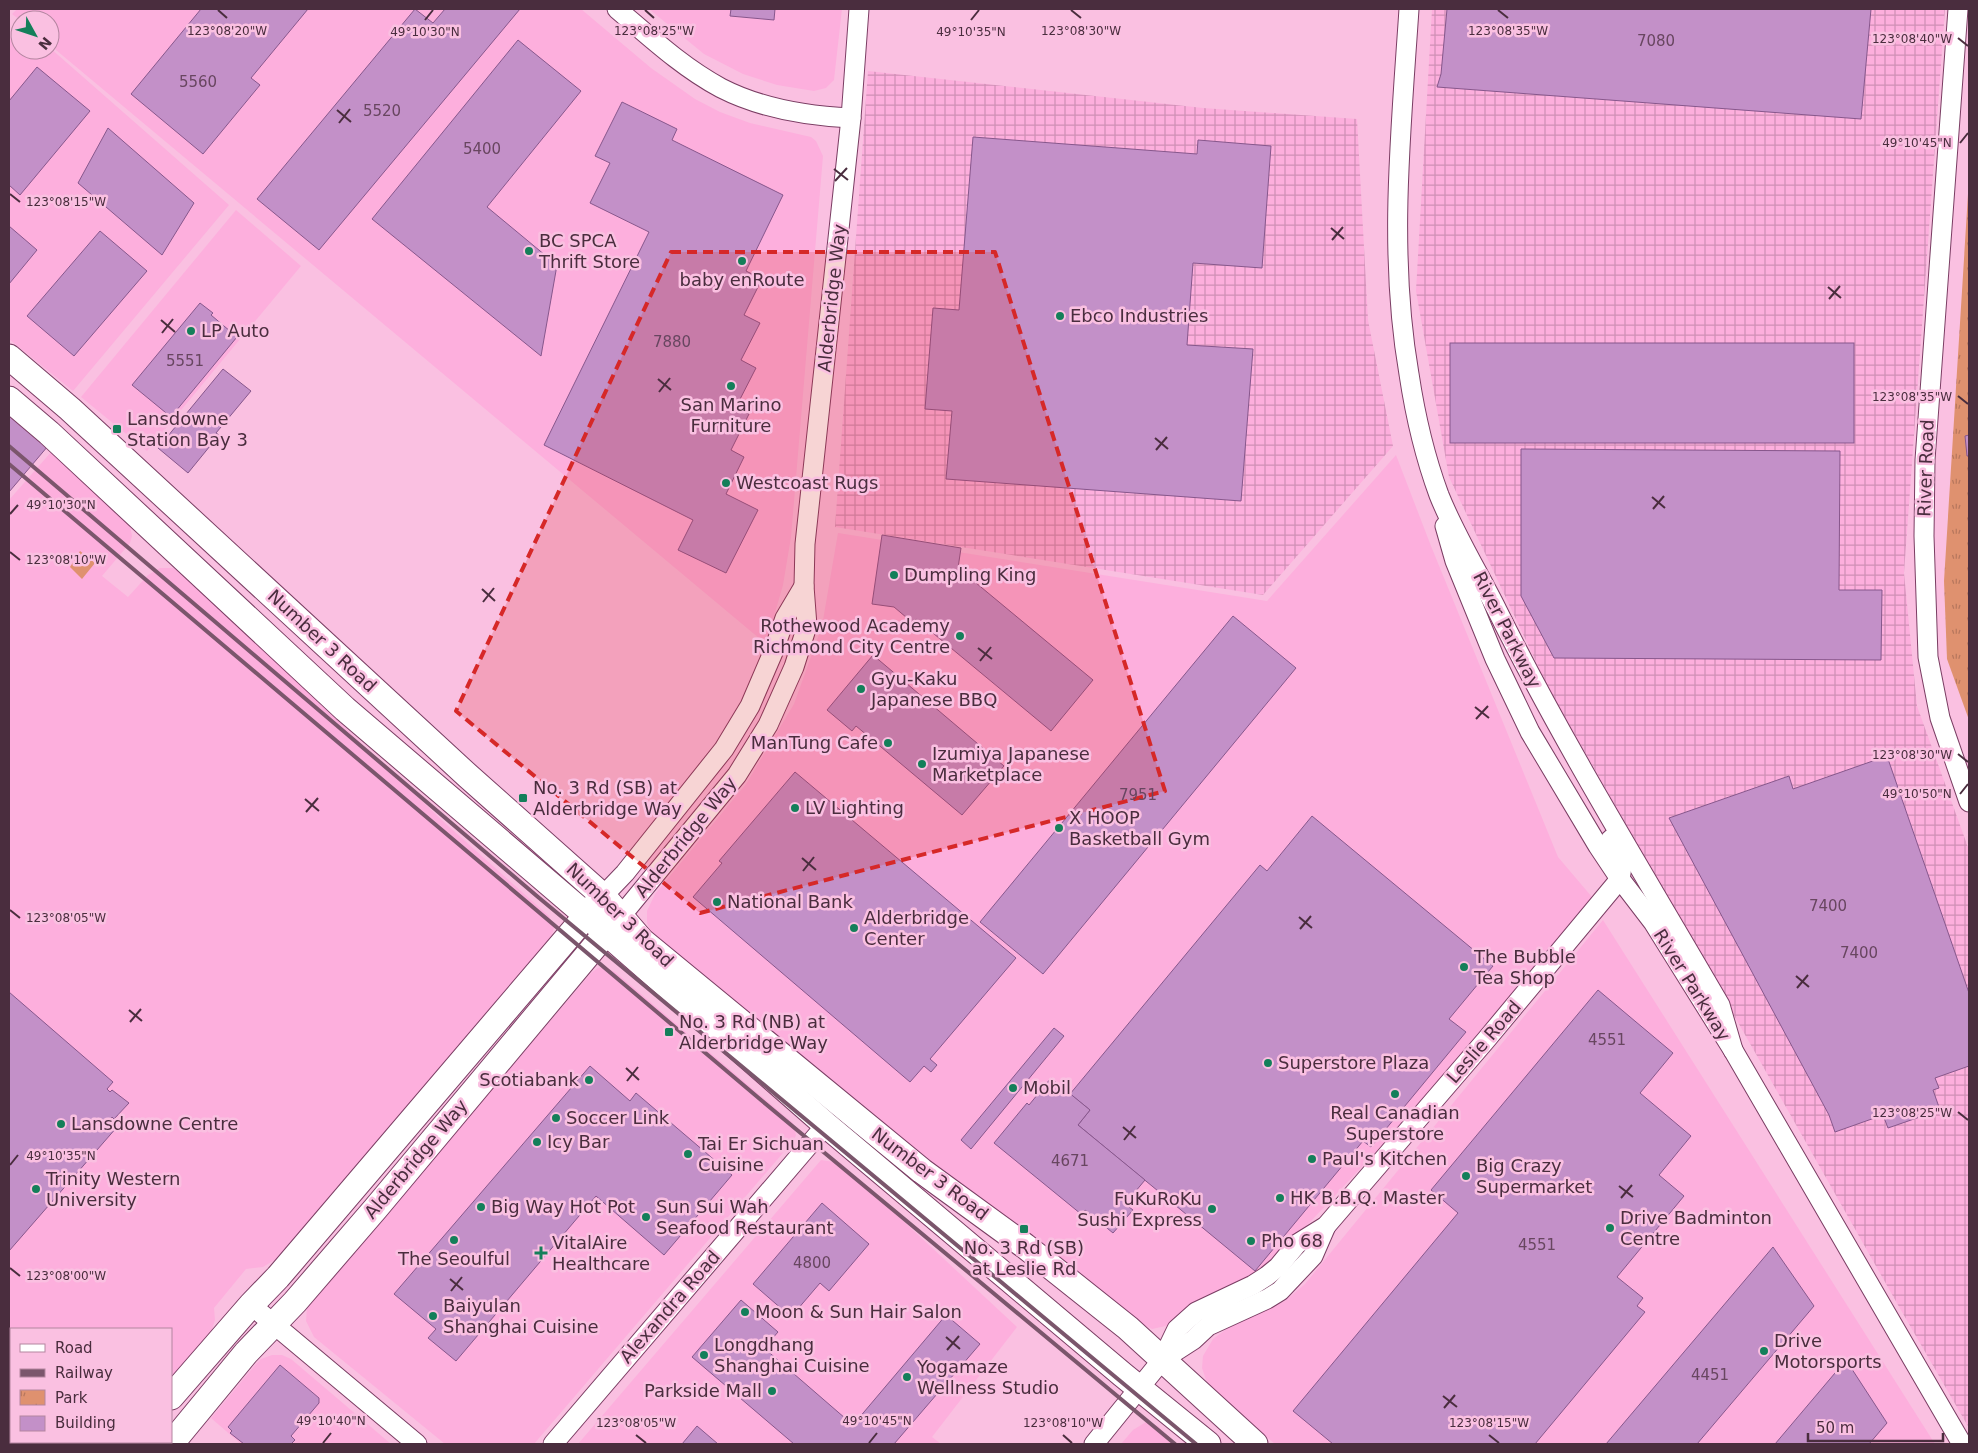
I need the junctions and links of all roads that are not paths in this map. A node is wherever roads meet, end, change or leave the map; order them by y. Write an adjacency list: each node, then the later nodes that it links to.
1 (616, 9): 5 (street)
2 (859, 9): 5 (street, Alderbridge Way)
3 (1409, 9): 8 (street)
4 (1958, 9): 11 (street, River Road)
5 (851, 118): 9 (street, Alderbridge Way)
6 (9, 357): 13 (main road, Number 3 Road)
7 (9, 398): 14 (main road, Number 3 Road)
8 (1440, 495): 10 (street, River Parkway); 12 (street, River Parkway)
9 (804, 586): 13 (street, Alderbridge Way); 15 (street, Alderbridge Way)
10 (1488, 592): 12 (street); 16 (street, River Parkway)
11 (1969, 802)
12 (1620, 880): 16 (street, River Parkway); 20 (street, Leslie Road)
13 (603, 896): 14 (main road, Alderbridge Way); 15 (main road, Number 3 Road)
14 (586, 915): 15 (main road, Number 3 Road); 18 (main road, Alderbridge Way)
15 (613, 924): 17 (main road, Number 3 Road); 19 (main road, Alderbridge Way); 20 (main road, Number 3 Road)
16 (1733, 1050): 29 (street)
17 (826, 1125): 21 (main road, Number 3 Road); 25 (street, Alexandra Road)
18 (251, 1305): 19 (street); 22 (main road, Alderbridge Way)
19 (274, 1324): 23 (main road, Alderbridge Way); 24 (street)
20 (1162, 1360): 21 (street, Leslie Road); 28 (main road, Number 3 Road)
21 (1140, 1389): 26 (street, Leslie Road); 27 (main road, Number 3 Road)
22 (172, 1397)
23 (172, 1443)
24 (417, 1444)
25 (553, 1444)
26 (1094, 1444)
27 (1208, 1444)
28 (1254, 1444)
29 (1962, 1444)

